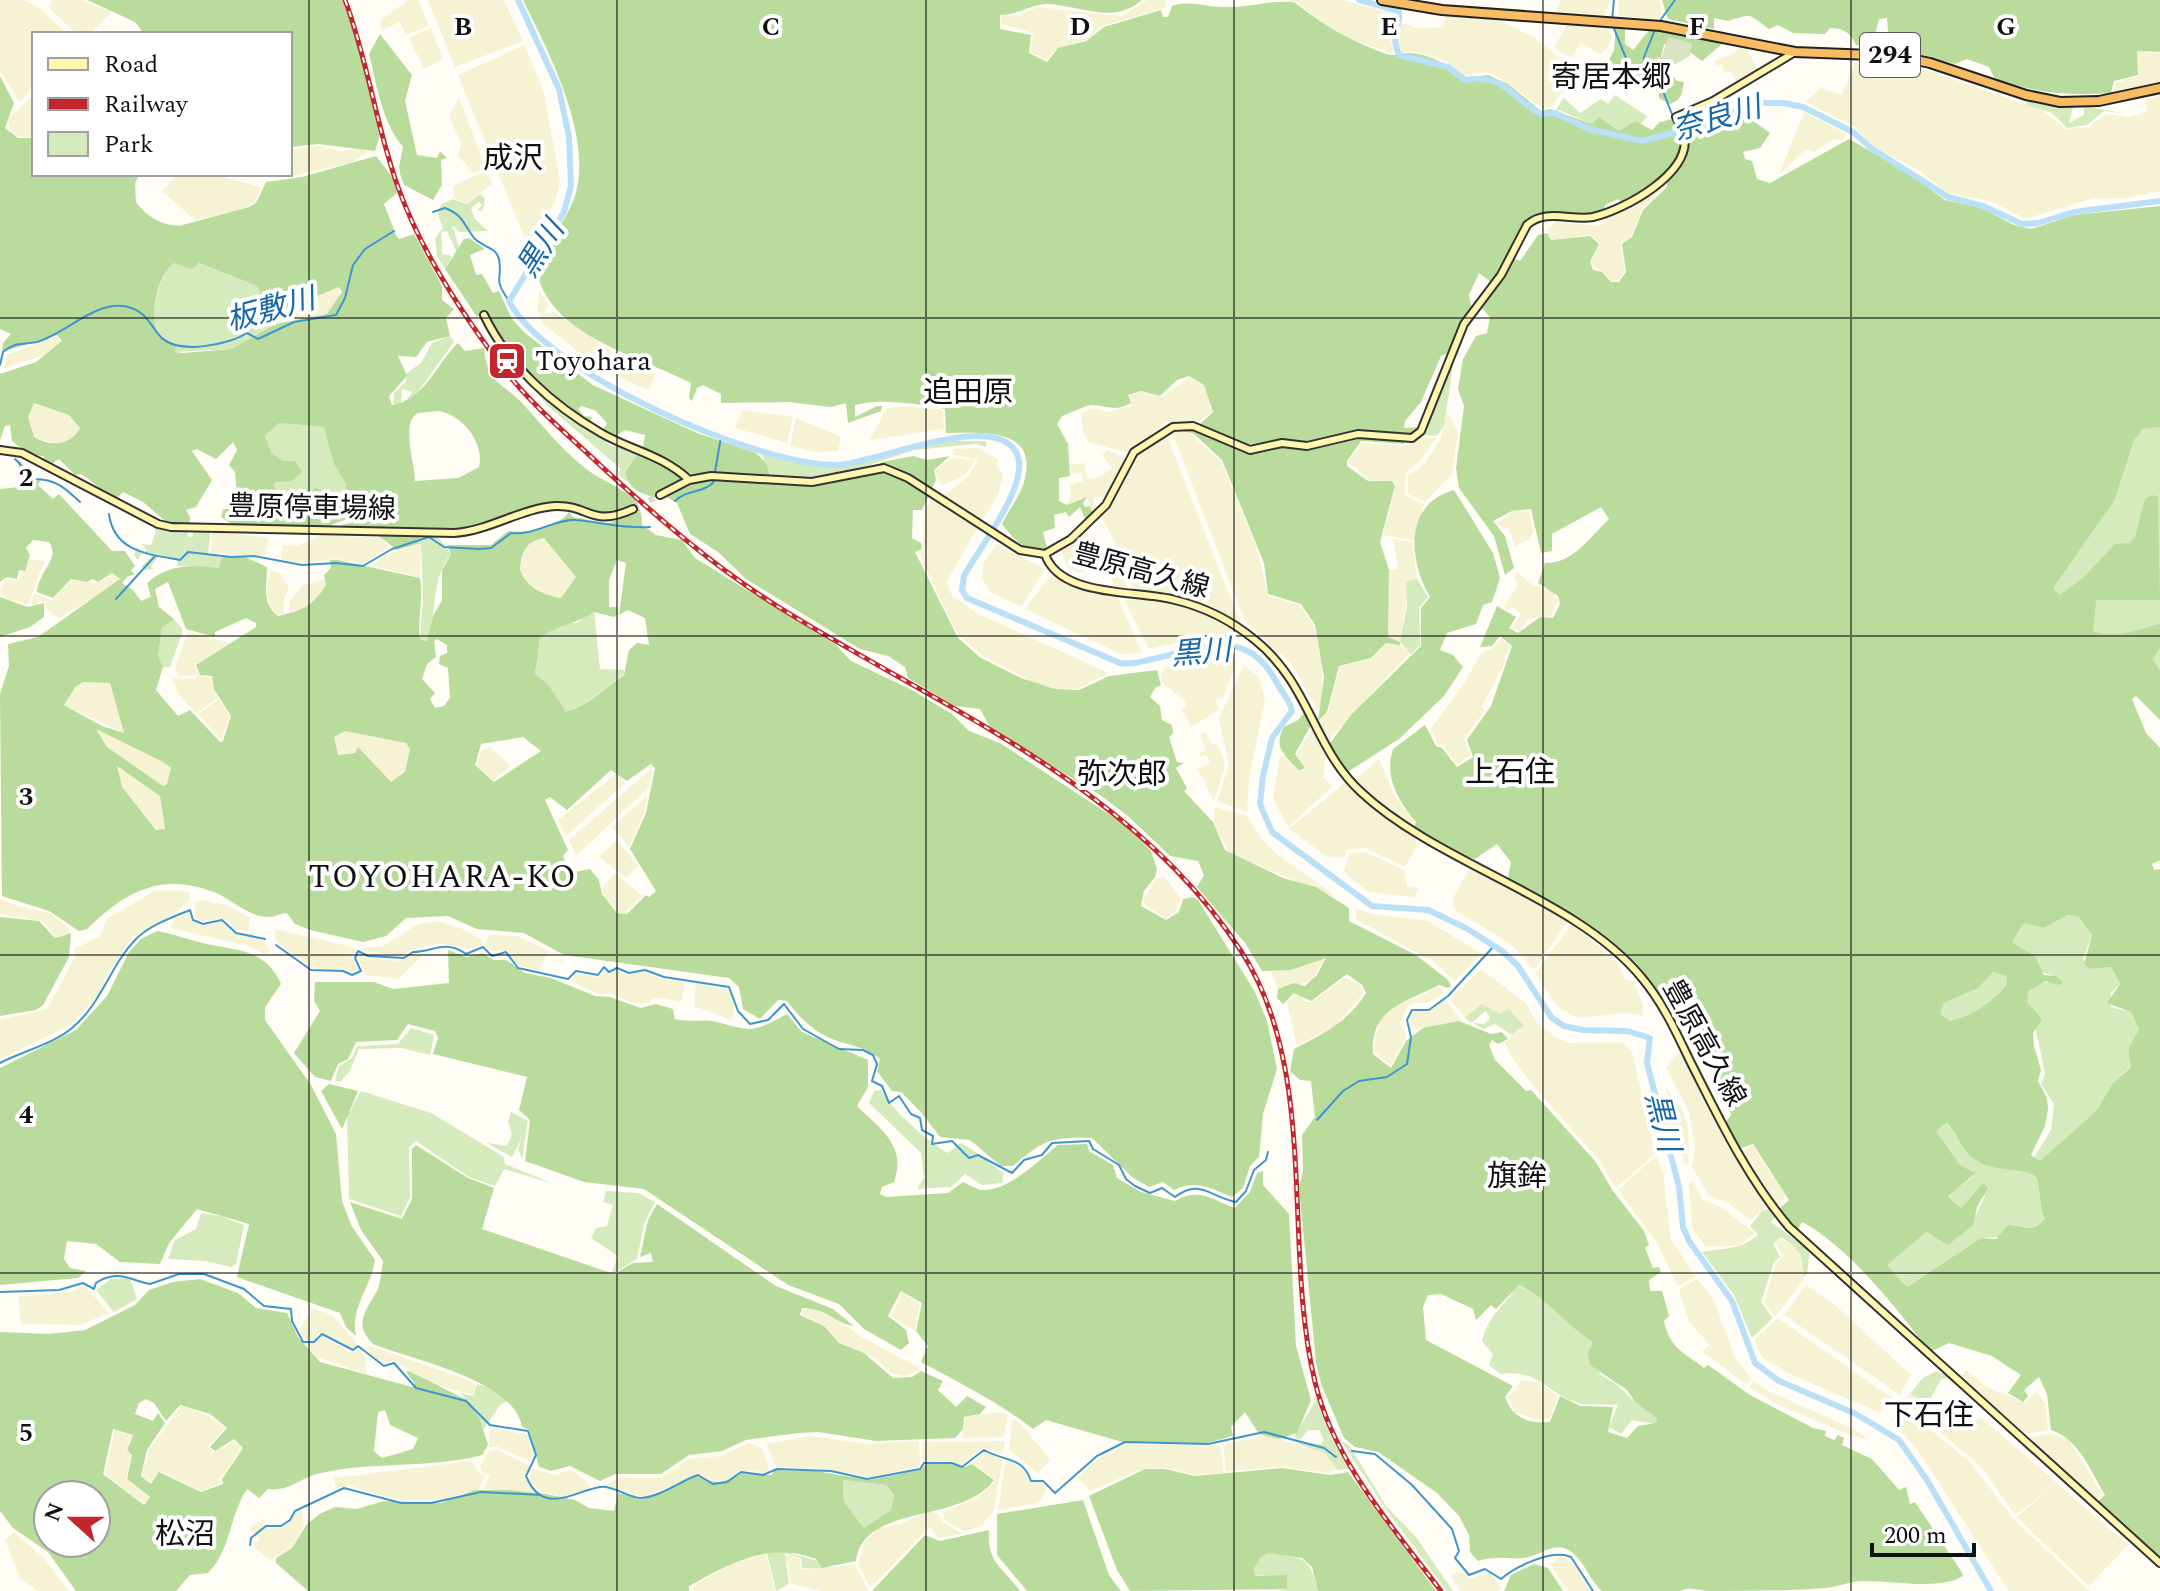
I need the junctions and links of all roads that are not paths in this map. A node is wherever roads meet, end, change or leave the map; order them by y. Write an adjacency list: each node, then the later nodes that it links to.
1 (1382, 0): 2 (highway, 294)
2 (1774, 48): 3 (highway, 294); 4 (main road)
3 (1795, 52): 4 (main road); 5 (highway, 294)
4 (1775, 64): 11 (main road)
5 (2160, 88)
6 (484, 315): 8 (main road)
7 (0, 450): 10 (main road, 豊原停車場線)
8 (689, 480): 9 (main road); 11 (main road)
9 (660, 495)
10 (633, 509)
11 (1045, 554): 12 (main road, 豊原高久線)
12 (2160, 1563)

